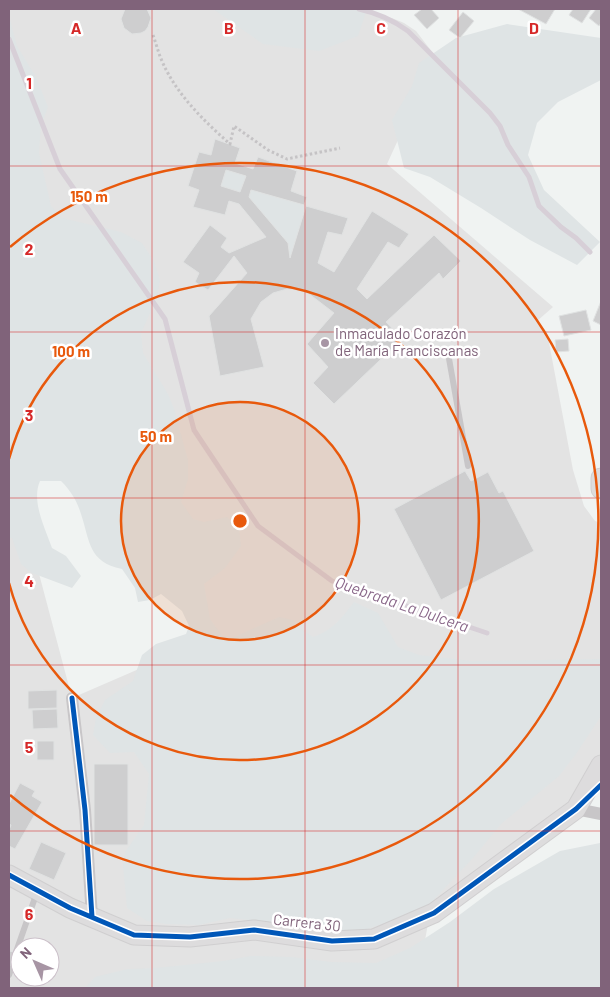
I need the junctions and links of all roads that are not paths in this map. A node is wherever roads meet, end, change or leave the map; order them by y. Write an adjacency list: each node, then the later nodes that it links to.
1 (448, 353): 2 (lane)
2 (468, 466)
3 (601, 478): 4 (street)
4 (601, 489)
5 (72, 698): 12 (street)
6 (601, 765): 8 (street)
7 (601, 784): 8 (street)
8 (576, 808): 9 (street); 12 (street, Carrera 30)
9 (601, 814)
10 (9, 875): 11 (street, Carrera 30)
11 (38, 891): 12 (street, Carrera 30); 13 (lane)
12 (92, 917)
13 (21, 937)

